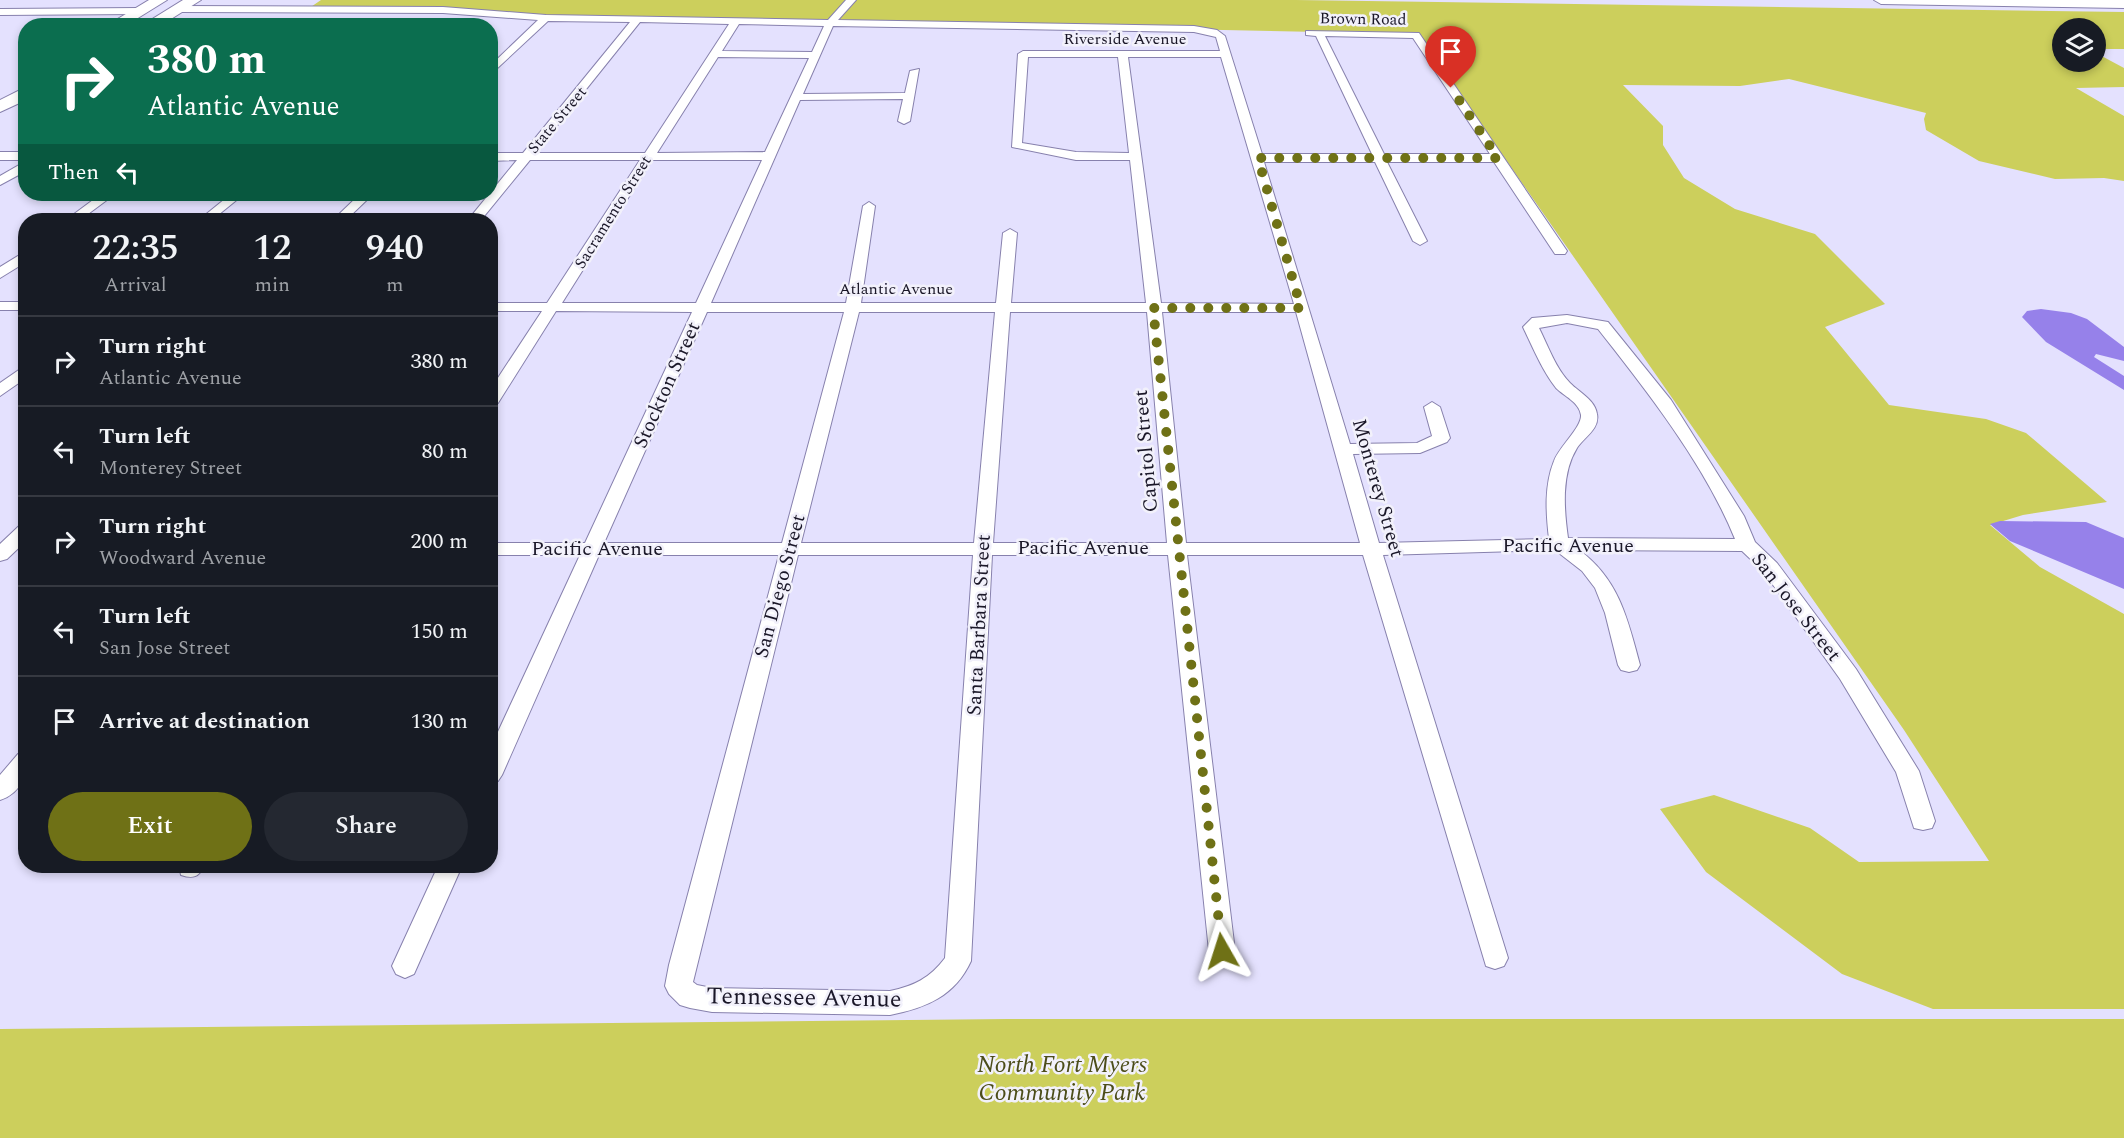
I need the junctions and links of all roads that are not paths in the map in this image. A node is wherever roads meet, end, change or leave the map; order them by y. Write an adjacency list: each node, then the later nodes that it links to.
1 (160, 0): 9 (main road)
2 (194, 0): 6 (main road)
3 (850, 0): 20 (street, Stockton Street)
4 (1881, 0): 5 (main road)
5 (2124, 4)
6 (177, 9): 7 (street); 13 (main road)
7 (271, 10): 8 (street); 14 (street)
8 (366, 10): 11 (street); 15 (street)
9 (139, 11): 10 (street); 12 (main road)
10 (0, 12)
11 (461, 13): 16 (street); 17 (street)
12 (127, 18)
13 (162, 18)
14 (257, 18)
15 (354, 18)
16 (452, 18)
17 (546, 18): 18 (street); 25 (street)
18 (638, 20): 19 (street); 38 (street, State Street)
19 (736, 21): 20 (street); 21 (street, Sacramento Street)
20 (830, 23): 23 (street, Monterey Street); 24 (street, Stockton Street)
21 (714, 54): 24 (street); 39 (street, Sacramento Street)
22 (1123, 54): 23 (street, Riverside Avenue); 40 (street, Capitol Street); 40 (street, Riverside Avenue)
23 (1227, 54): 42 (street, Monterey Street)
24 (816, 55): 31 (street, Stockton Street)
25 (498, 64)
26 (915, 71): 29 (street)
27 (18, 78): 28 (main road)
28 (0, 88)
29 (910, 96): 31 (street); 33 (street)
30 (18, 97): 32 (main road)
31 (797, 97): 36 (street, Stockton Street)
32 (0, 107)
33 (904, 121)
34 (0, 156): 35 (street)
35 (18, 156)
36 (770, 156): 39 (street); 65 (street, Stockton Street)
37 (498, 157): 38 (street)
38 (526, 157): 39 (street); 46 (street, State Street)
39 (648, 157): 63 (street, Sacramento Street)
40 (1136, 157): 68 (street, Capitol Street)
41 (1379, 157): 42 (street); 43 (street); 43 (street, Brown Road); 57 (street)
42 (1258, 158): 69 (street, Monterey Street)
43 (1498, 158): 58 (street)
44 (18, 170): 45 (street)
45 (0, 181)
46 (498, 192)
47 (99, 201): 52 (street)
48 (229, 201): 53 (street)
49 (359, 201): 54 (street)
50 (490, 201): 55 (street, State Street)
51 (869, 206): 66 (street, San Diego Street)
52 (82, 213)
53 (214, 213)
54 (347, 213)
55 (481, 213)
56 (1010, 233): 67 (street, Santa Barbara Street)
57 (1420, 241)
58 (1560, 251)
59 (18, 261): 60 (street)
60 (0, 274)
61 (0, 306): 62 (street)
62 (18, 306)
63 (552, 306): 64 (street, Atlantic Avenue); 65 (street, Atlantic Avenue); 71 (street, Sacramento Street)
64 (498, 307)
65 (702, 307): 66 (street, Atlantic Avenue); 80 (street, Stockton Street)
66 (853, 307): 67 (street, Atlantic Avenue); 81 (street, San Diego Street)
67 (1004, 308): 68 (street, Atlantic Avenue); 82 (street, Santa Barbara Street)
68 (1153, 308): 69 (street, Atlantic Avenue); 77 (street, Capitol Street)
69 (1301, 308): 74 (street, Monterey Street)
70 (18, 376): 72 (street)
71 (498, 390)
72 (0, 391)
73 (1432, 407): 74 (street)
74 (1344, 448): 78 (street, Monterey Street)
75 (1559, 544): 76 (street, Pacific Avenue); 76 (street, San Jose Street); 78 (street, Pacific Avenue); 83 (street)
76 (1747, 545): 87 (street, San Jose Street)
77 (1178, 548): 78 (street, Pacific Avenue); 82 (street, Pacific Avenue); 89 (street, Capitol Street)
78 (1371, 548): 90 (street, Monterey Street)
79 (498, 549): 80 (street, Pacific Avenue)
80 (592, 549): 81 (street, Pacific Avenue); 84 (street, Stockton Street)
81 (789, 549): 82 (street, Pacific Avenue); 91 (street, San Diego Street)
82 (983, 549): 93 (street, Santa Barbara Street)
83 (1629, 665)
84 (498, 757)
85 (18, 770): 86 (street)
86 (0, 791)
87 (1923, 821)
88 (447, 873): 92 (street)
89 (1222, 951)
90 (1496, 958)
91 (682, 965): 93 (street, Tennessee Avenue)
92 (405, 966)
93 (919, 998)

